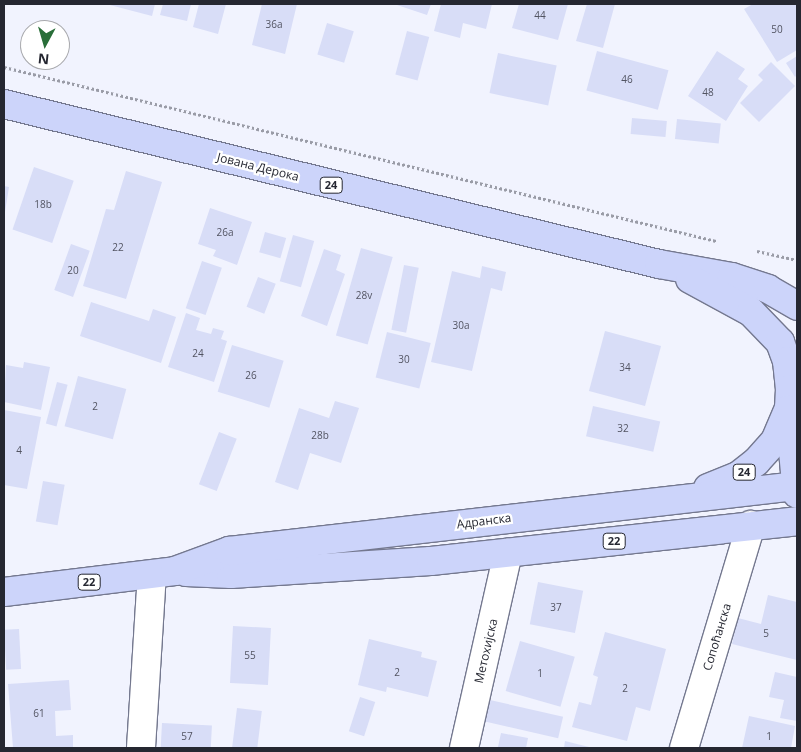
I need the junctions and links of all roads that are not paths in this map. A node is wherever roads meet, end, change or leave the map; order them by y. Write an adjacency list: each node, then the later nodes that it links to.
1 (4, 104): 2 (main road, Јована Дерока / 24)
2 (659, 264): 3 (main road, Јована Дерока / 24); 4 (main road, Јована Дерока / 24)
3 (797, 306)
4 (789, 409): 5 (main road, Јована Дерока); 6 (main road, 24)
5 (796, 489): 6 (main road, Адранска / 22)
6 (672, 500): 10 (main road, Адранска / 22)
7 (797, 521): 8 (main road, Адранска / 22)
8 (751, 526): 9 (main road, Адранска / 22); 14 (street, Сопоћанска)
9 (508, 553): 10 (main road, Адранска / 22); 13 (street, Метохијска)
10 (163, 573): 11 (main road, Адранска / 22); 12 (street)
11 (4, 592)
12 (141, 748)
13 (464, 748)
14 (684, 748)

